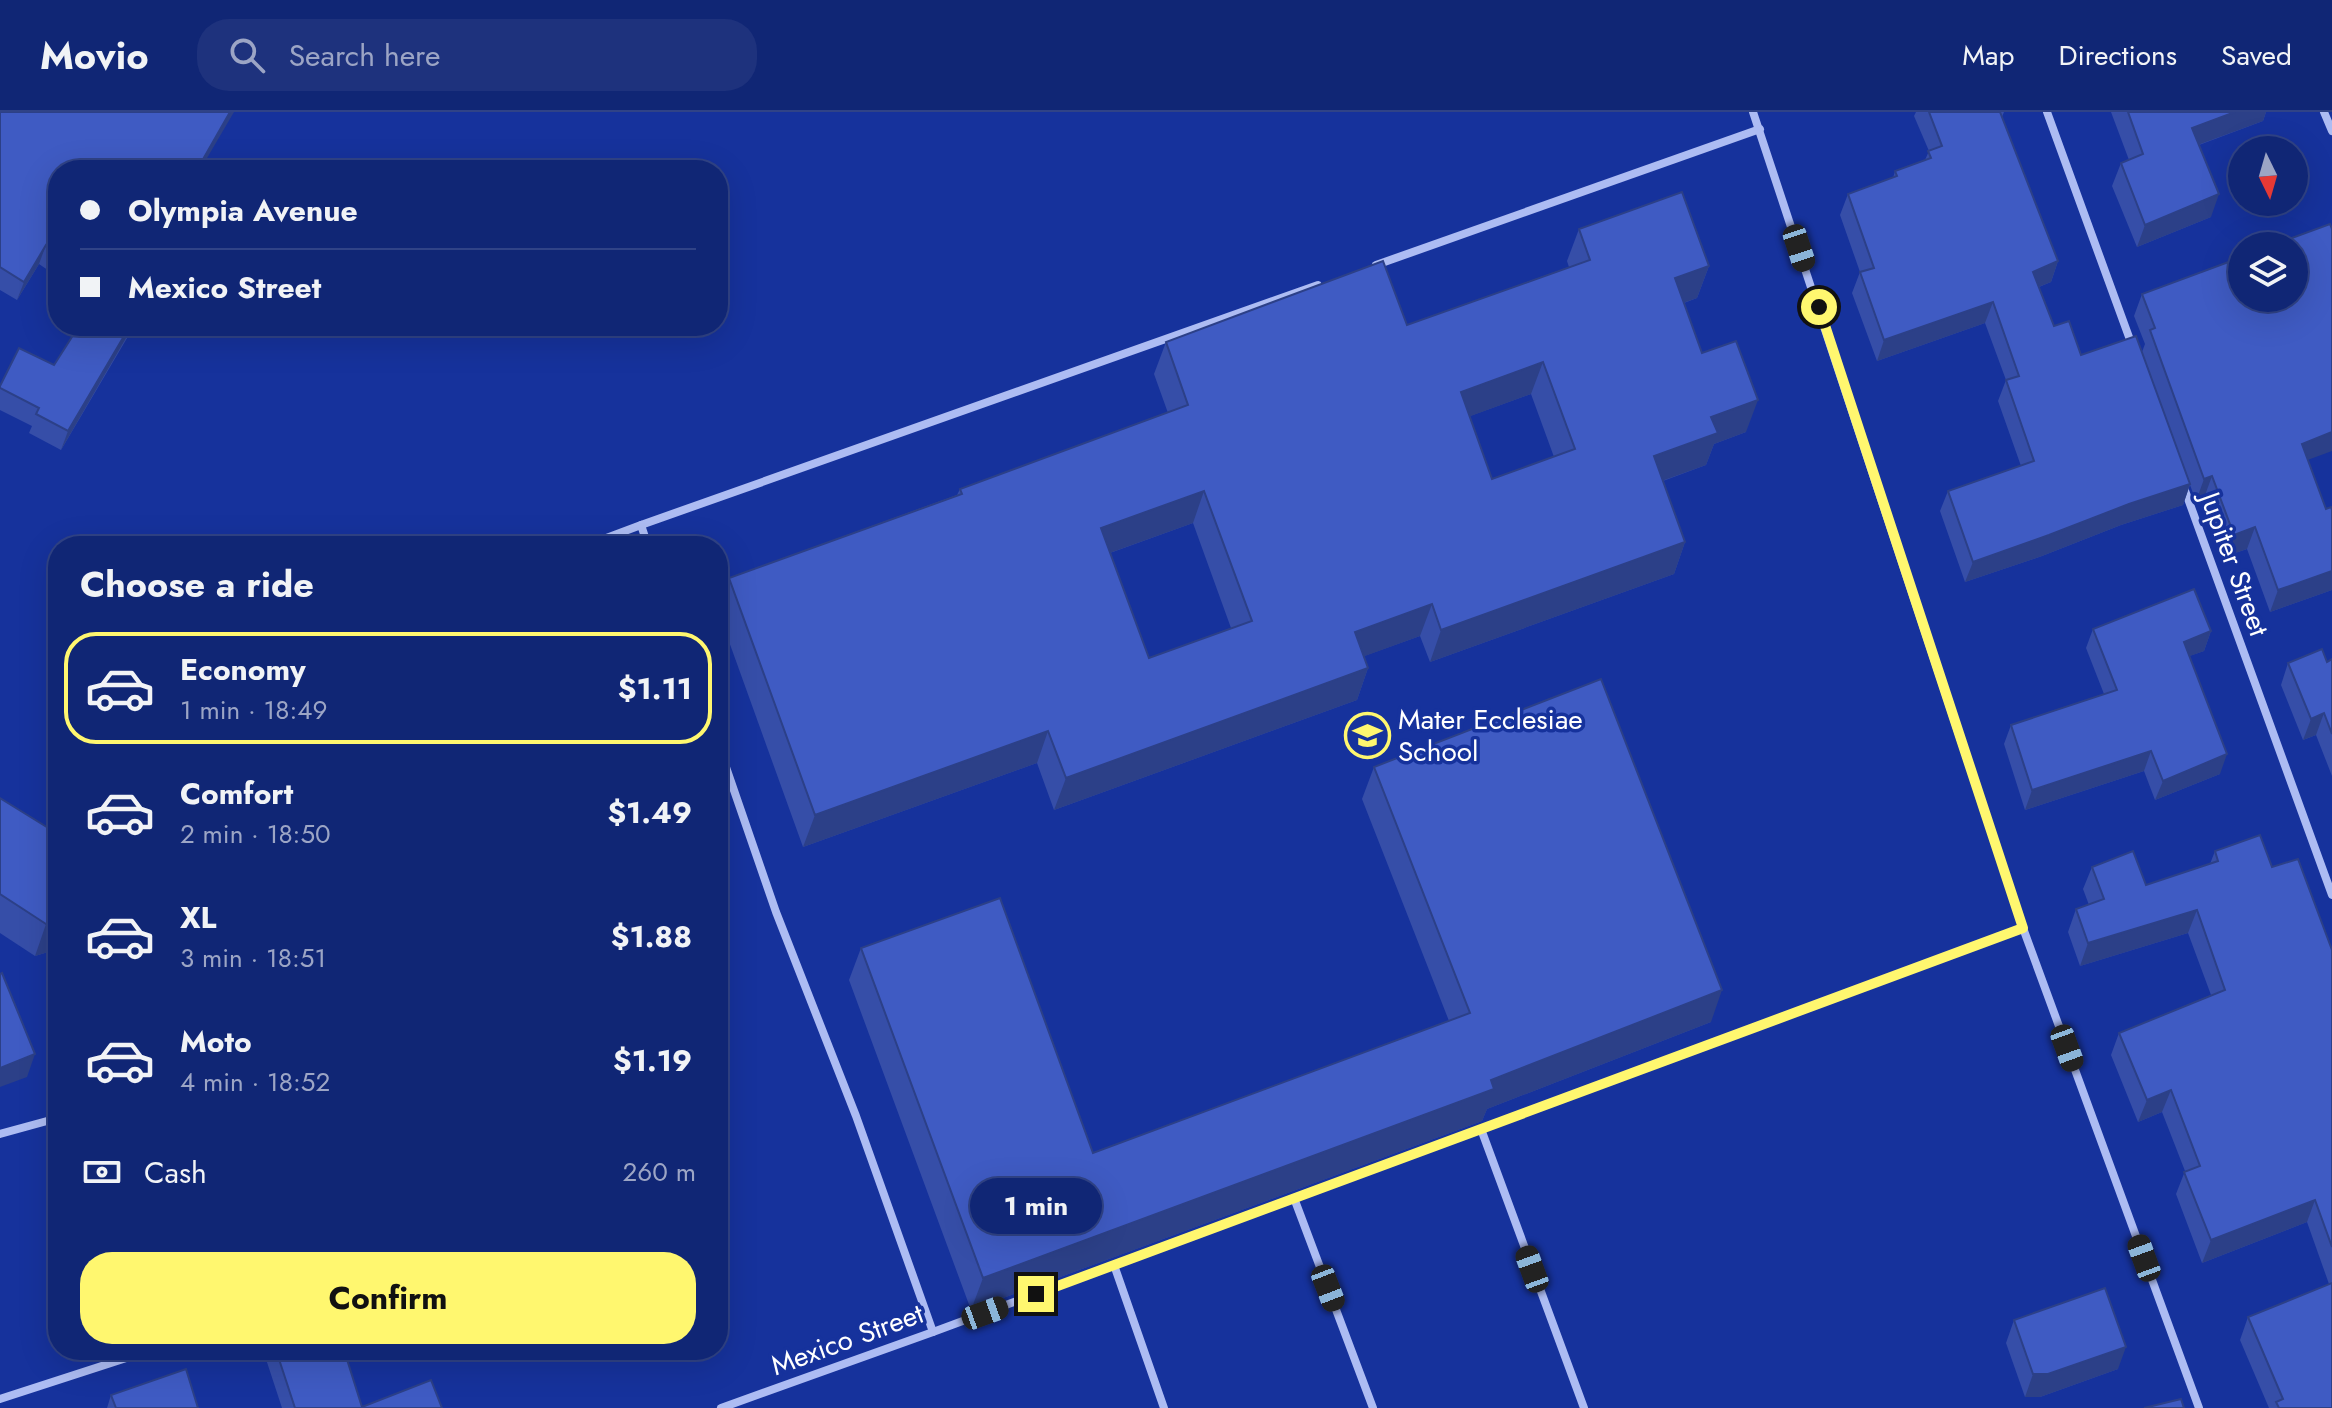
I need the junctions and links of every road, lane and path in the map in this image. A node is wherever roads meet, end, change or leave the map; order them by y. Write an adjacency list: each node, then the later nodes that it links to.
1 (1753, 112): 4 (street)
2 (2047, 112): 8 (street)
3 (2324, 112): 5 (street)
4 (1760, 129): 6 (street); 15 (street)
5 (2332, 131)
6 (1372, 266)
7 (1327, 282): 10 (street)
8 (2139, 363)
9 (2182, 481): 14 (street, Jupiter Street)
10 (641, 525): 11 (street); 12 (street)
11 (612, 536)
12 (645, 536)
13 (728, 773): 21 (street)
14 (2332, 895)
15 (2023, 928): 17 (street, Mexico Street); 28 (street)
16 (48, 1121): 18 (street)
17 (1481, 1129): 19 (street, Mexico Street); 27 (street)
18 (0, 1134)
19 (1294, 1198): 20 (street, Mexico Street); 26 (street)
20 (1114, 1265): 21 (street, Mexico Street); 25 (street)
21 (933, 1332): 24 (street, Mexico Street)
22 (120, 1360): 23 (street)
23 (0, 1399)
24 (721, 1408)
25 (1164, 1408)
26 (1373, 1408)
27 (1584, 1408)
28 (2199, 1408)

